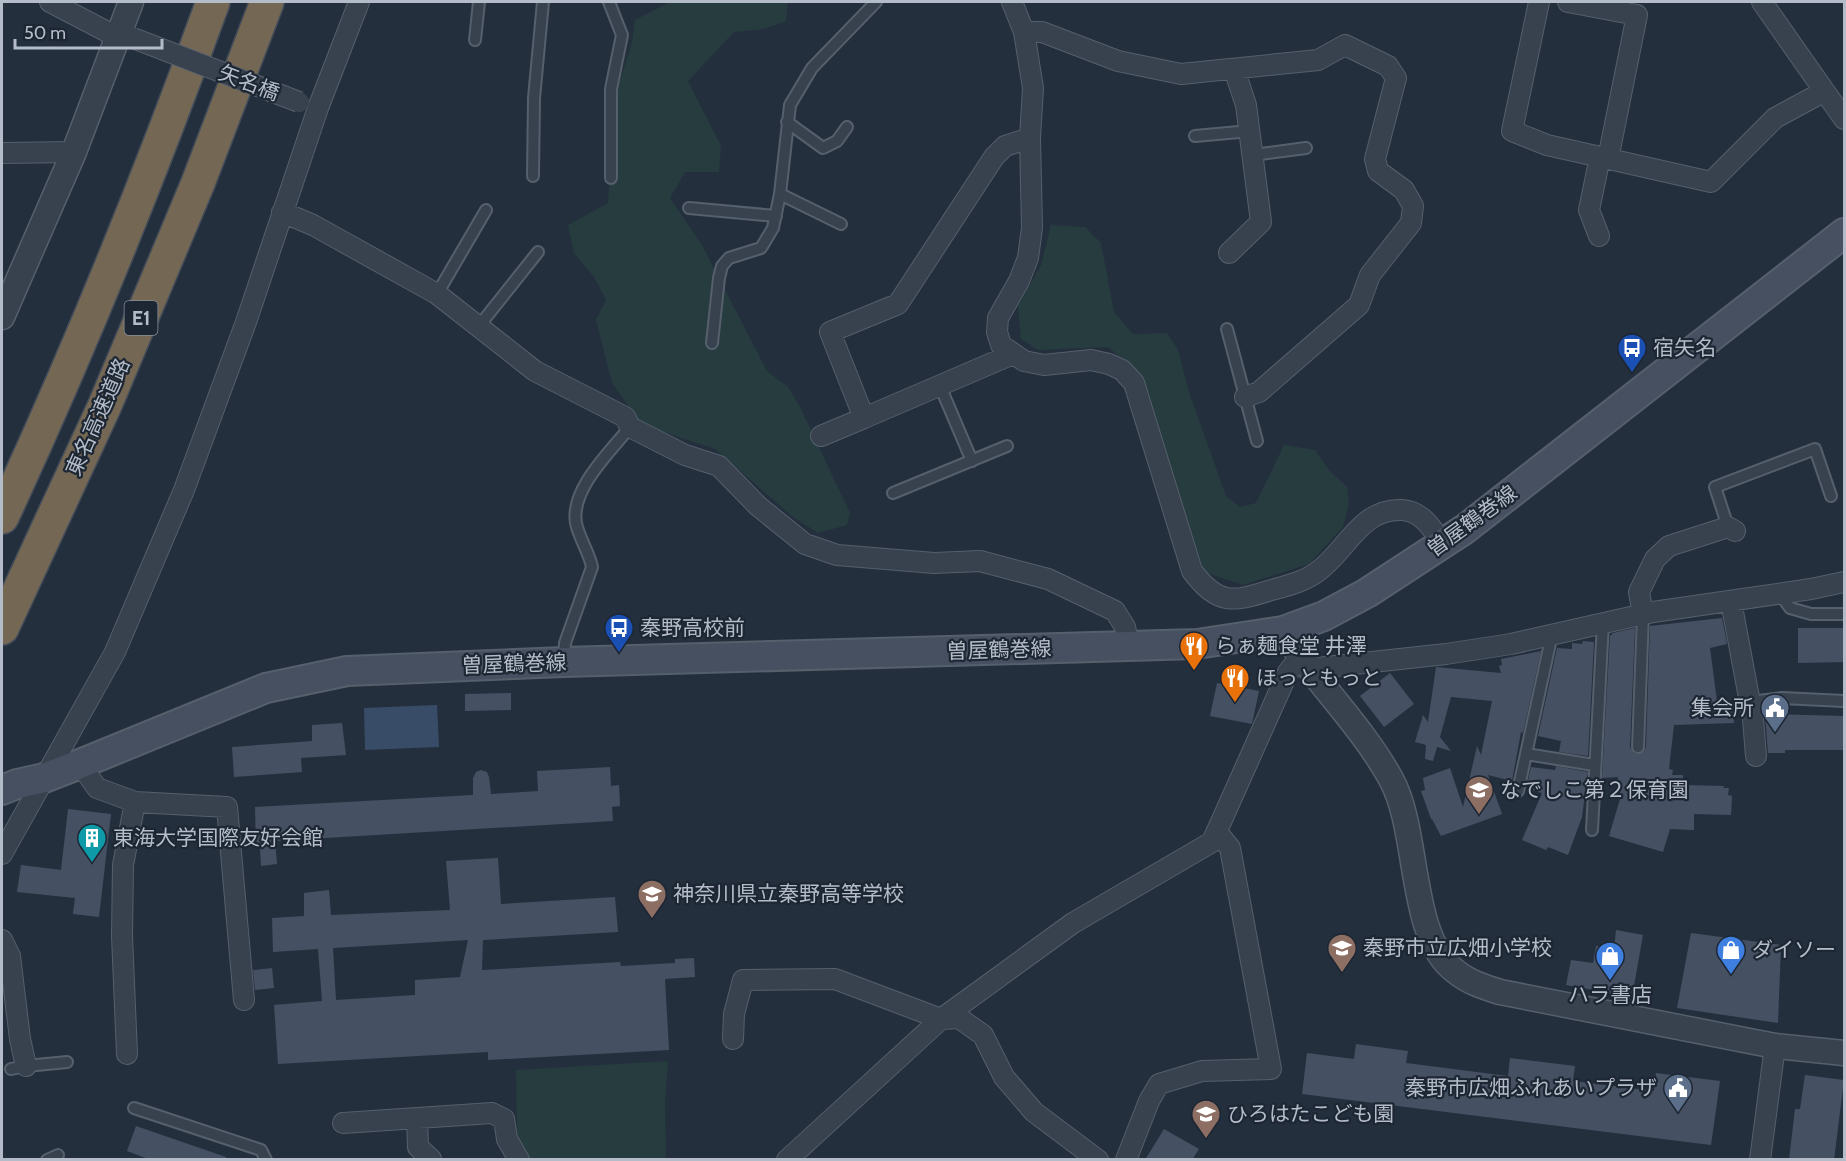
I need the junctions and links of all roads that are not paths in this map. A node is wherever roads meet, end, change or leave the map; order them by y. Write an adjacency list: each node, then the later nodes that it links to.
1 (50, 2): 15 (street, 矢名橋)
2 (131, 2): 15 (street)
3 (213, 2): 59 (highway, E1)
4 (267, 2): 68 (highway, 東名高速道路 / E1)
5 (359, 2): 19 (street)
6 (479, 2): 16 (lane)
7 (543, 2): 31 (lane)
8 (609, 2): 32 (lane)
9 (876, 2): 21 (lane)
10 (1012, 2): 14 (street)
11 (1539, 2): 30 (street)
12 (1568, 2): 30 (street)
13 (1762, 2): 18 (street)
14 (1024, 32): 17 (street); 25 (street)
15 (126, 38): 19 (street, 矢名橋, bridge); 27 (street)
16 (475, 40)
17 (1234, 69): 23 (street); 50 (street)
18 (1824, 92): 20 (street); 30 (street)
19 (318, 108): 36 (street)
20 (1845, 119)
21 (787, 122): 22 (lane); 33 (lane)
22 (847, 127)
23 (1250, 131): 24 (lane); 29 (street)
24 (1195, 136)
25 (1030, 138): 48 (street); 51 (street)
26 (1306, 148): 29 (lane)
27 (74, 152): 28 (street); 44 (street)
28 (2, 153)
29 (1253, 155): 42 (street)
30 (1604, 158): 40 (street)
31 (533, 176)
32 (611, 178)
33 (780, 194): 37 (lane); 38 (lane)
34 (689, 208): 37 (lane)
35 (486, 210): 43 (lane)
36 (282, 212): 43 (street); 81 (street)
37 (776, 216): 47 (lane)
38 (842, 224)
39 (1845, 233): 61 (main road, 曽屋鶴巻線)
40 (1599, 237)
41 (538, 252): 45 (lane)
42 (1229, 253)
43 (437, 294): 45 (street)
44 (2, 317)
45 (478, 326): 52 (street)
46 (1227, 329): 50 (lane)
47 (712, 343)
48 (1013, 354): 49 (street); 61 (street)
49 (940, 386): 51 (street); 56 (lane)
50 (1245, 397): 54 (lane)
51 (864, 418): 53 (street)
52 (630, 427): 71 (street); 72 (lane)
53 (821, 436)
54 (1257, 441)
55 (1007, 446): 56 (lane)
56 (972, 461): 57 (lane)
57 (893, 492)
58 (1831, 496): 60 (lane)
59 (2, 517)
60 (1731, 529): 66 (street)
61 (1442, 544): 69 (main road, 曽屋鶴巻線)
62 (1845, 582): 63 (street)
63 (1780, 594): 64 (street); 65 (lane)
64 (1731, 601): 66 (street); 75 (street)
65 (1845, 614)
66 (1643, 615): 67 (street); 76 (lane)
67 (1603, 623): 70 (street); 80 (lane)
68 (2, 628)
69 (1284, 631): 71 (main road, 曽屋鶴巻線); 73 (street)
70 (1552, 634): 73 (street); 77 (lane)
71 (1129, 646): 72 (main road, 曽屋鶴巻線)
72 (564, 662): 79 (main road, 曽屋鶴巻線)
73 (1304, 663): 87 (street); 93 (street)
74 (1845, 701): 75 (lane)
75 (1750, 702): 78 (street)
76 (1638, 747)
77 (1526, 754): 80 (lane); 83 (lane)
78 (1756, 756)
79 (80, 764): 81 (main road, 曽屋鶴巻線); 84 (street)
80 (1594, 765): 86 (lane)
81 (44, 778): 82 (main road, 曽屋鶴巻線); 85 (main road, 曽屋鶴巻線); 88 (street)
82 (2, 790)
83 (1518, 791)
84 (135, 802): 90 (street); 95 (street)
85 (2, 812)
86 (1592, 830)
87 (1217, 832): 91 (street); 108 (street)
88 (2, 854)
89 (2, 940): 97 (street)
90 (244, 1000)
91 (941, 1019): 92 (street); 102 (street); 107 (street)
92 (733, 1039)
93 (1775, 1046): 94 (street); 109 (street)
94 (1845, 1053)
95 (127, 1054)
96 (67, 1062): 97 (lane)
97 (18, 1067)
98 (134, 1108): 105 (lane)
99 (417, 1118): 100 (street); 103 (street); 106 (street)
100 (343, 1123)
101 (58, 1155): 104 (lane)
102 (1093, 1158)
103 (431, 1159)
104 (47, 1160)
105 (266, 1160)
106 (519, 1160)
107 (788, 1160)
108 (1126, 1160)
109 (1760, 1160)

